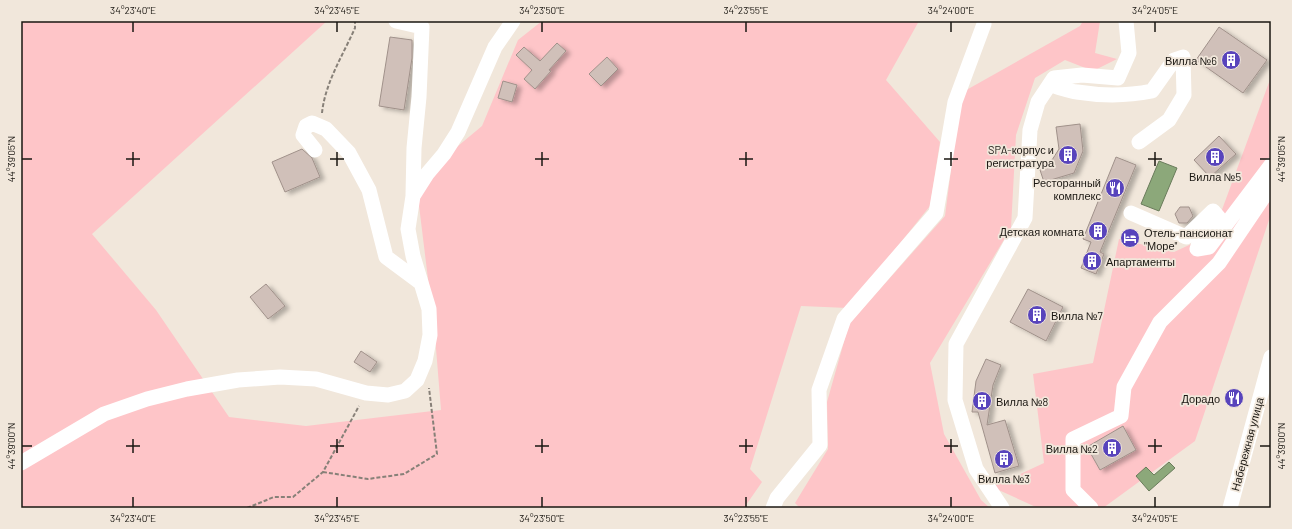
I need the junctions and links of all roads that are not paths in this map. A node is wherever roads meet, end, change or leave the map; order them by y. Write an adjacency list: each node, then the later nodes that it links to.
1 (396, 21): 10 (street)
2 (513, 21): 10 (street)
3 (1126, 21): 5 (street)
4 (984, 24): 15 (street)
5 (1050, 85): 6 (street); 16 (street)
6 (1139, 142)
7 (315, 150): 12 (street)
8 (1271, 165): 11 (street)
9 (1271, 186): 17 (street)
10 (413, 196): 12 (street)
11 (1131, 213)
12 (421, 283): 14 (street)
13 (1271, 357): 18 (street, Набережная улица)
14 (21, 463)
15 (773, 508)
16 (1002, 508)
17 (1091, 508)
18 (1230, 508)

